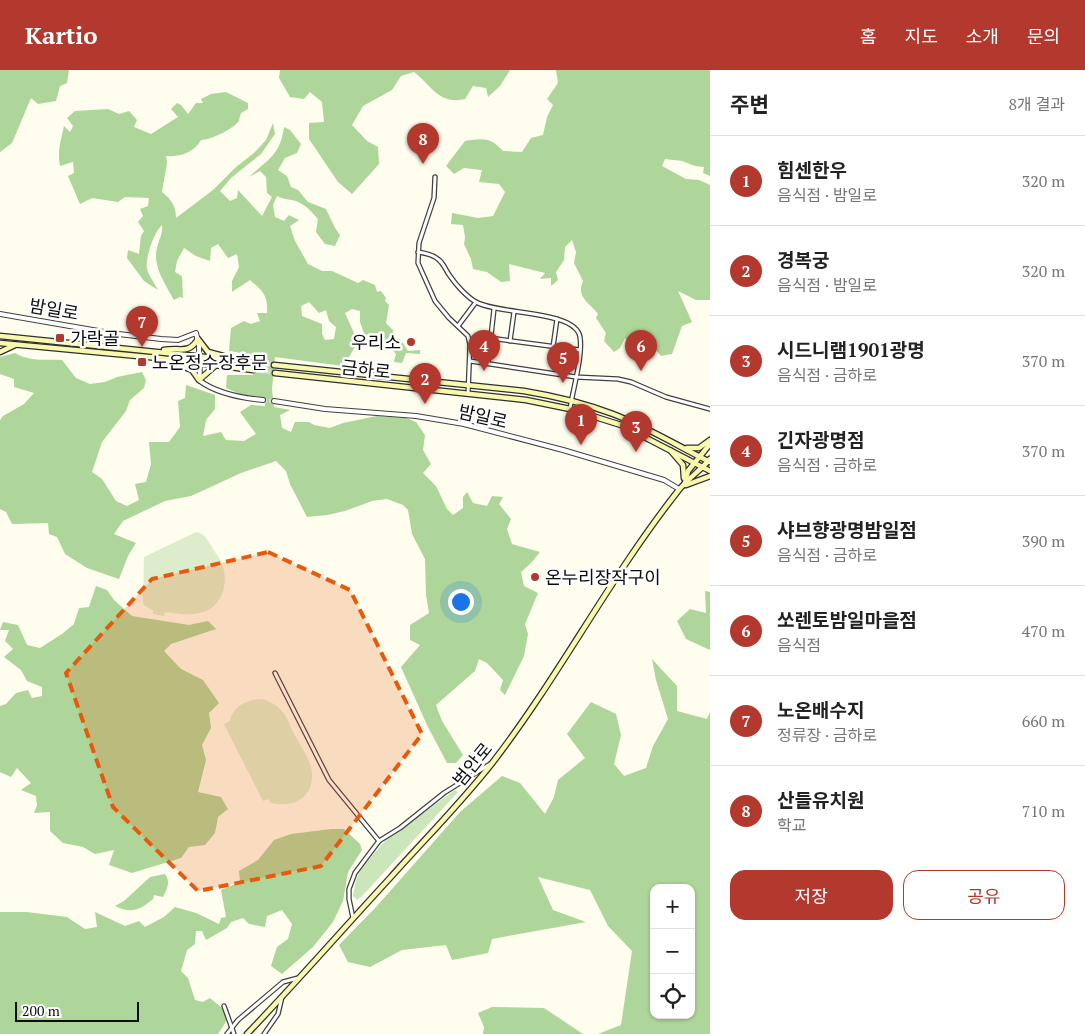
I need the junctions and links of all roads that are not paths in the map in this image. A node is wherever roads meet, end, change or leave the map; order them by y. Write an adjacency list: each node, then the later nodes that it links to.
1 (435, 177): 2 (street)
2 (418, 252): 3 (street); 8 (street)
3 (476, 302): 4 (street); 8 (street)
4 (494, 309): 5 (street); 10 (street)
5 (514, 312): 7 (street); 12 (street)
6 (0, 314): 11 (street, 밤일로)
7 (557, 318): 15 (street); 16 (street)
8 (458, 326): 22 (street)
9 (1, 336): 13 (street); 17 (main road)
10 (490, 338): 12 (street); 24 (street)
11 (198, 339): 17 (main road); 19 (street); 21 (main road)
12 (510, 341): 15 (street)
13 (0, 343): 14 (main road)
14 (16, 345): 18 (main road); 20 (main road)
15 (553, 347): 16 (street)
16 (580, 350): 30 (street)
17 (158, 351): 19 (main road)
18 (0, 352)
19 (199, 356): 21 (main road); 25 (street)
20 (159, 358): 25 (main road); 31 (main road)
21 (235, 360): 23 (main road)
22 (470, 361): 24 (street); 32 (street)
23 (254, 362)
24 (488, 362): 30 (street)
25 (199, 363): 26 (main road); 31 (street)
26 (216, 365): 28 (main road); 31 (main road)
27 (274, 366): 32 (main road, 금하로)
28 (253, 370)
29 (275, 372): 33 (main road, 금하로)
30 (576, 376): 36 (street); 38 (street)
31 (199, 380): 34 (street)
32 (469, 386): 33 (street); 36 (main road, 금하로)
33 (468, 394): 37 (main road, 금하로)
34 (263, 400)
35 (274, 401): 50 (street, 밤일로)
36 (571, 401): 37 (street); 41 (main road, 금하로)
37 (570, 408): 42 (main road, 금하로)
38 (710, 409)
39 (710, 440): 41 (main road)
40 (710, 444): 43 (main road, 범안로)
41 (683, 448): 43 (main road, 금하로)
42 (670, 449): 45 (main road, 금하로); 49 (main road)
43 (700, 457): 44 (main road, 금하로); 45 (main road, 범안로)
44 (710, 461): 46 (main road, 범안로)
45 (694, 464): 46 (main road, 금하로); 49 (main road, 범안로)
46 (702, 467): 47 (main road, 금하로); 49 (main road, 범안로)
47 (710, 471)
48 (710, 476): 49 (main road)
49 (684, 485): 50 (main road, 범안로)
50 (679, 489): 52 (main road, 범안로)
51 (275, 673): 53 (street)
52 (492, 762): 53 (street); 54 (main road, 범안로)
53 (379, 841): 54 (street)
54 (353, 918): 55 (main road, 범안로)
55 (299, 977): 56 (main road, 범안로); 58 (street)
56 (283, 994): 61 (main road, 범안로); 62 (street)
57 (224, 1006): 58 (street)
58 (232, 1027): 59 (street); 60 (street)
59 (226, 1034)
60 (234, 1034)
61 (248, 1034)
62 (264, 1034)

